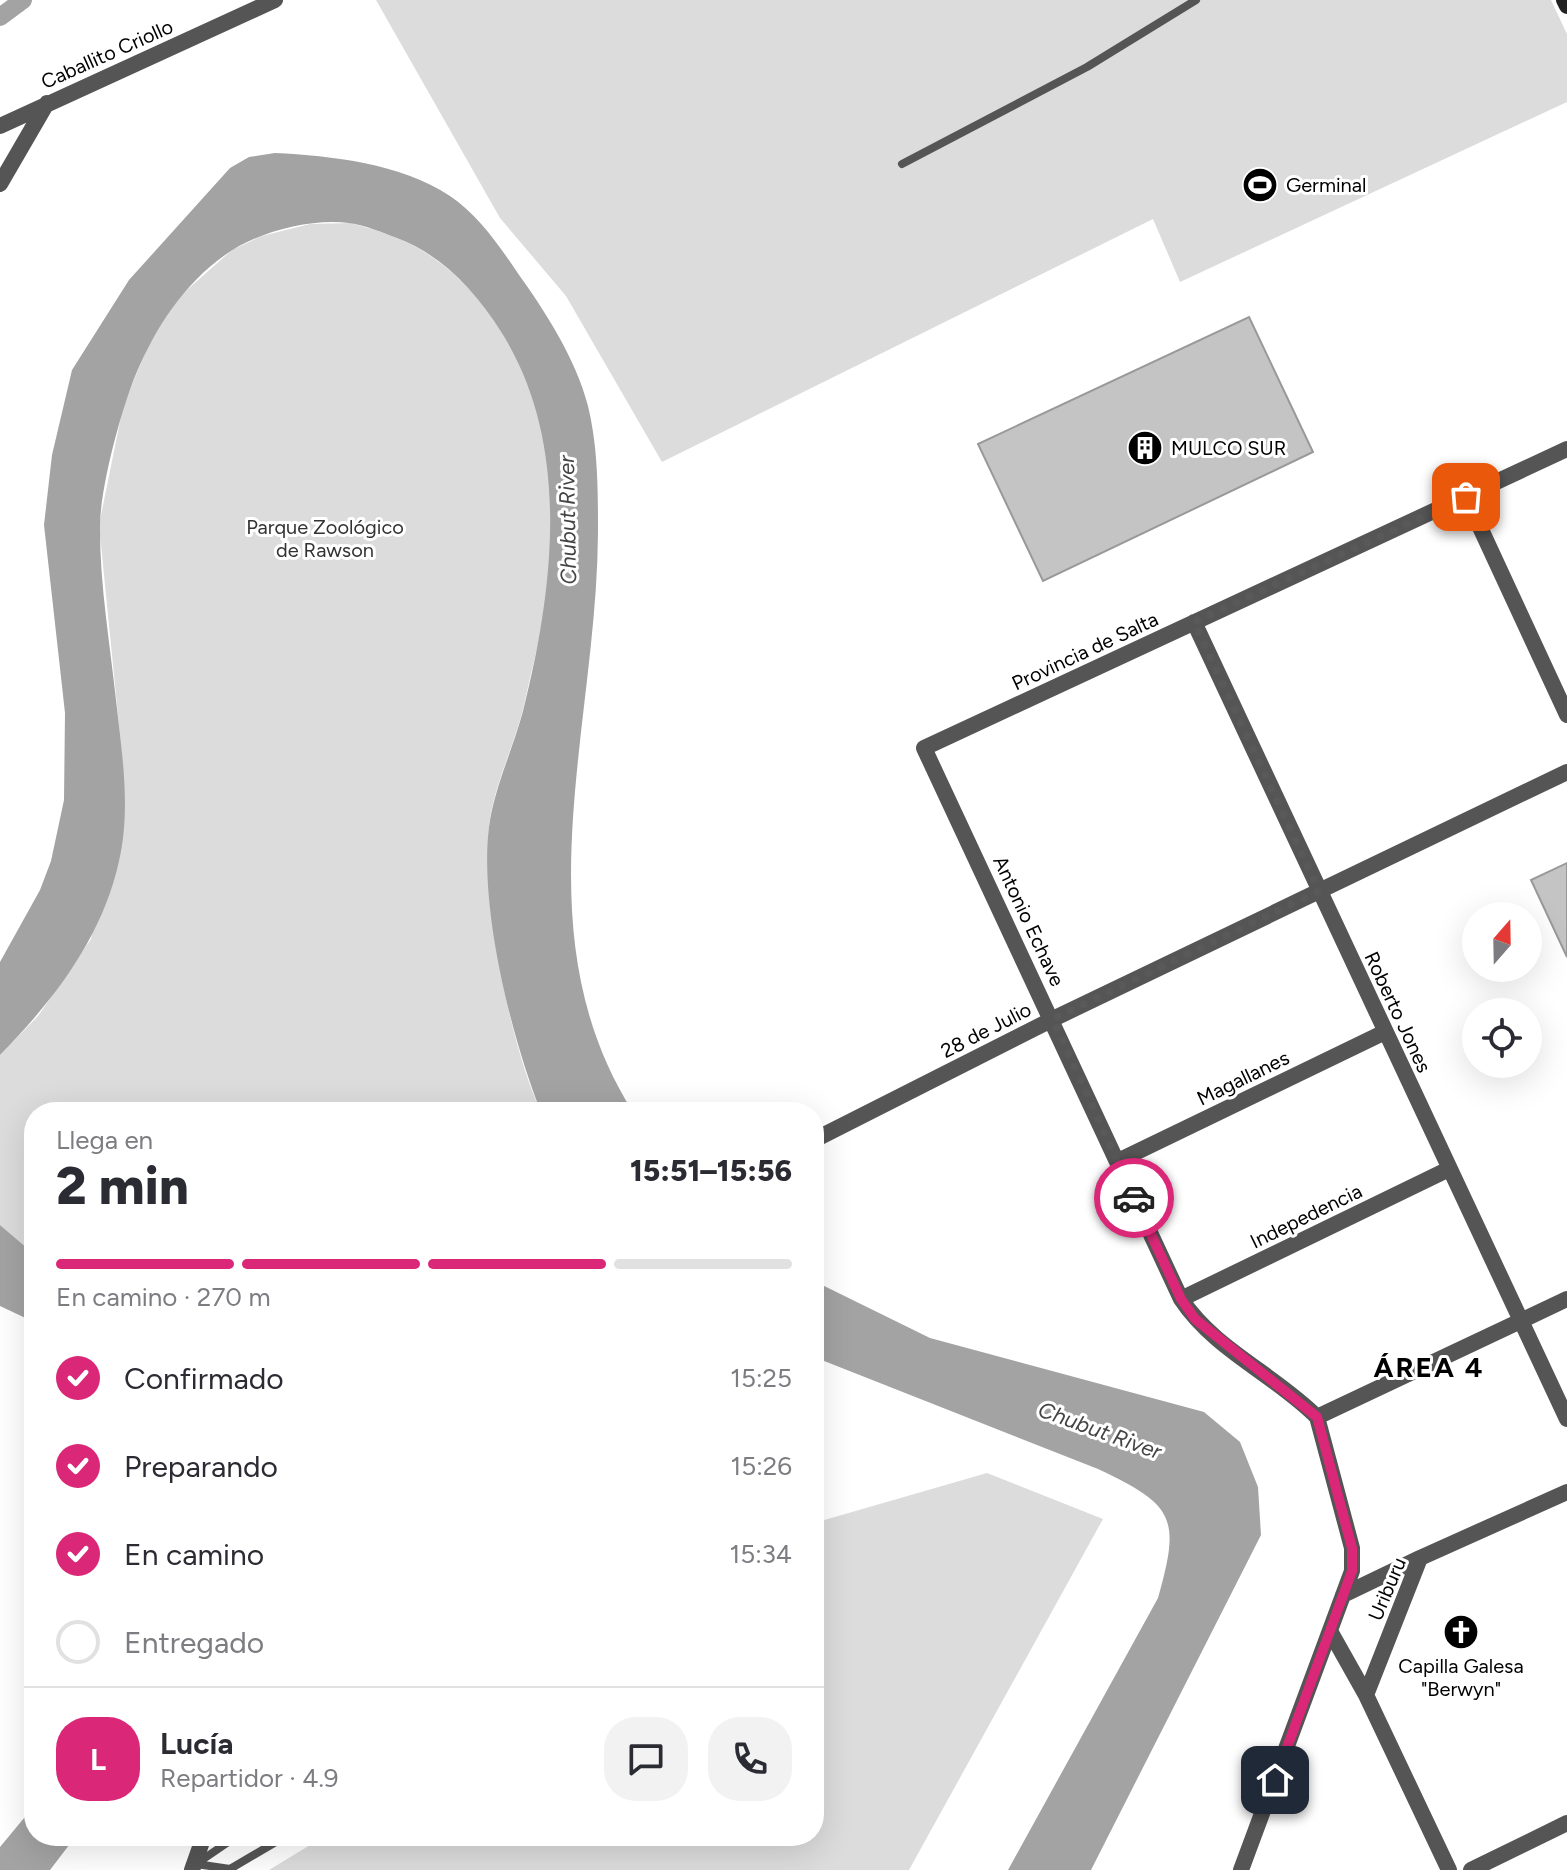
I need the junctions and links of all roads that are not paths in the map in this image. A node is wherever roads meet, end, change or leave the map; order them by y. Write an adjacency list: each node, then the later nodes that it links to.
1 (275, 0): 5 (street, Caballito Criollo)
2 (1196, 0): 7 (lane)
3 (1564, 0): 4 (main road)
4 (1567, 6)
5 (47, 103): 6 (street, Caballito Criollo); 8 (street)
6 (0, 126)
7 (902, 164)
8 (0, 184)
9 (1567, 449): 10 (street, Provincia de Salta)
10 (1466, 497): 11 (street, Provincia de Salta); 12 (street)
11 (1194, 622): 13 (street, Provincia de Salta); 15 (street, Roberto Jones)
12 (1567, 715)
13 (924, 748): 16 (street, Antonio Echave)
14 (1567, 772): 15 (street, 28 de Julio)
15 (1319, 891): 16 (street, 28 de Julio); 17 (street, Roberto Jones)
16 (1053, 1019): 18 (street, 28 de Julio); 19 (street, Antonio Echave)
17 (1385, 1032): 19 (street, Magallanes); 20 (street, Roberto Jones)
18 (824, 1135)
19 (1118, 1161): 21 (street, Antonio Echave)
20 (1449, 1169): 21 (street, Indepedencia); 23 (street, Roberto Jones)
21 (1181, 1299): 24 (street, Antonio Echave)
22 (1567, 1299): 23 (street)
23 (1521, 1320): 24 (street); 25 (street, Roberto Jones)
24 (1317, 1417): 28 (street)
25 (1567, 1419)
26 (1567, 1492): 27 (street, Uriburu)
27 (1420, 1558): 28 (street); 30 (street, Uriburu)
28 (1343, 1595): 29 (street)
29 (1330, 1631): 30 (street); 36 (street)
30 (1366, 1695): 37 (street)
31 (1567, 1823): 38 (street)
32 (201, 1846): 35 (street)
33 (223, 1846): 35 (lane)
34 (269, 1846): 35 (lane)
35 (194, 1867)
36 (1241, 1870)
37 (1449, 1870)
38 (1471, 1870)

